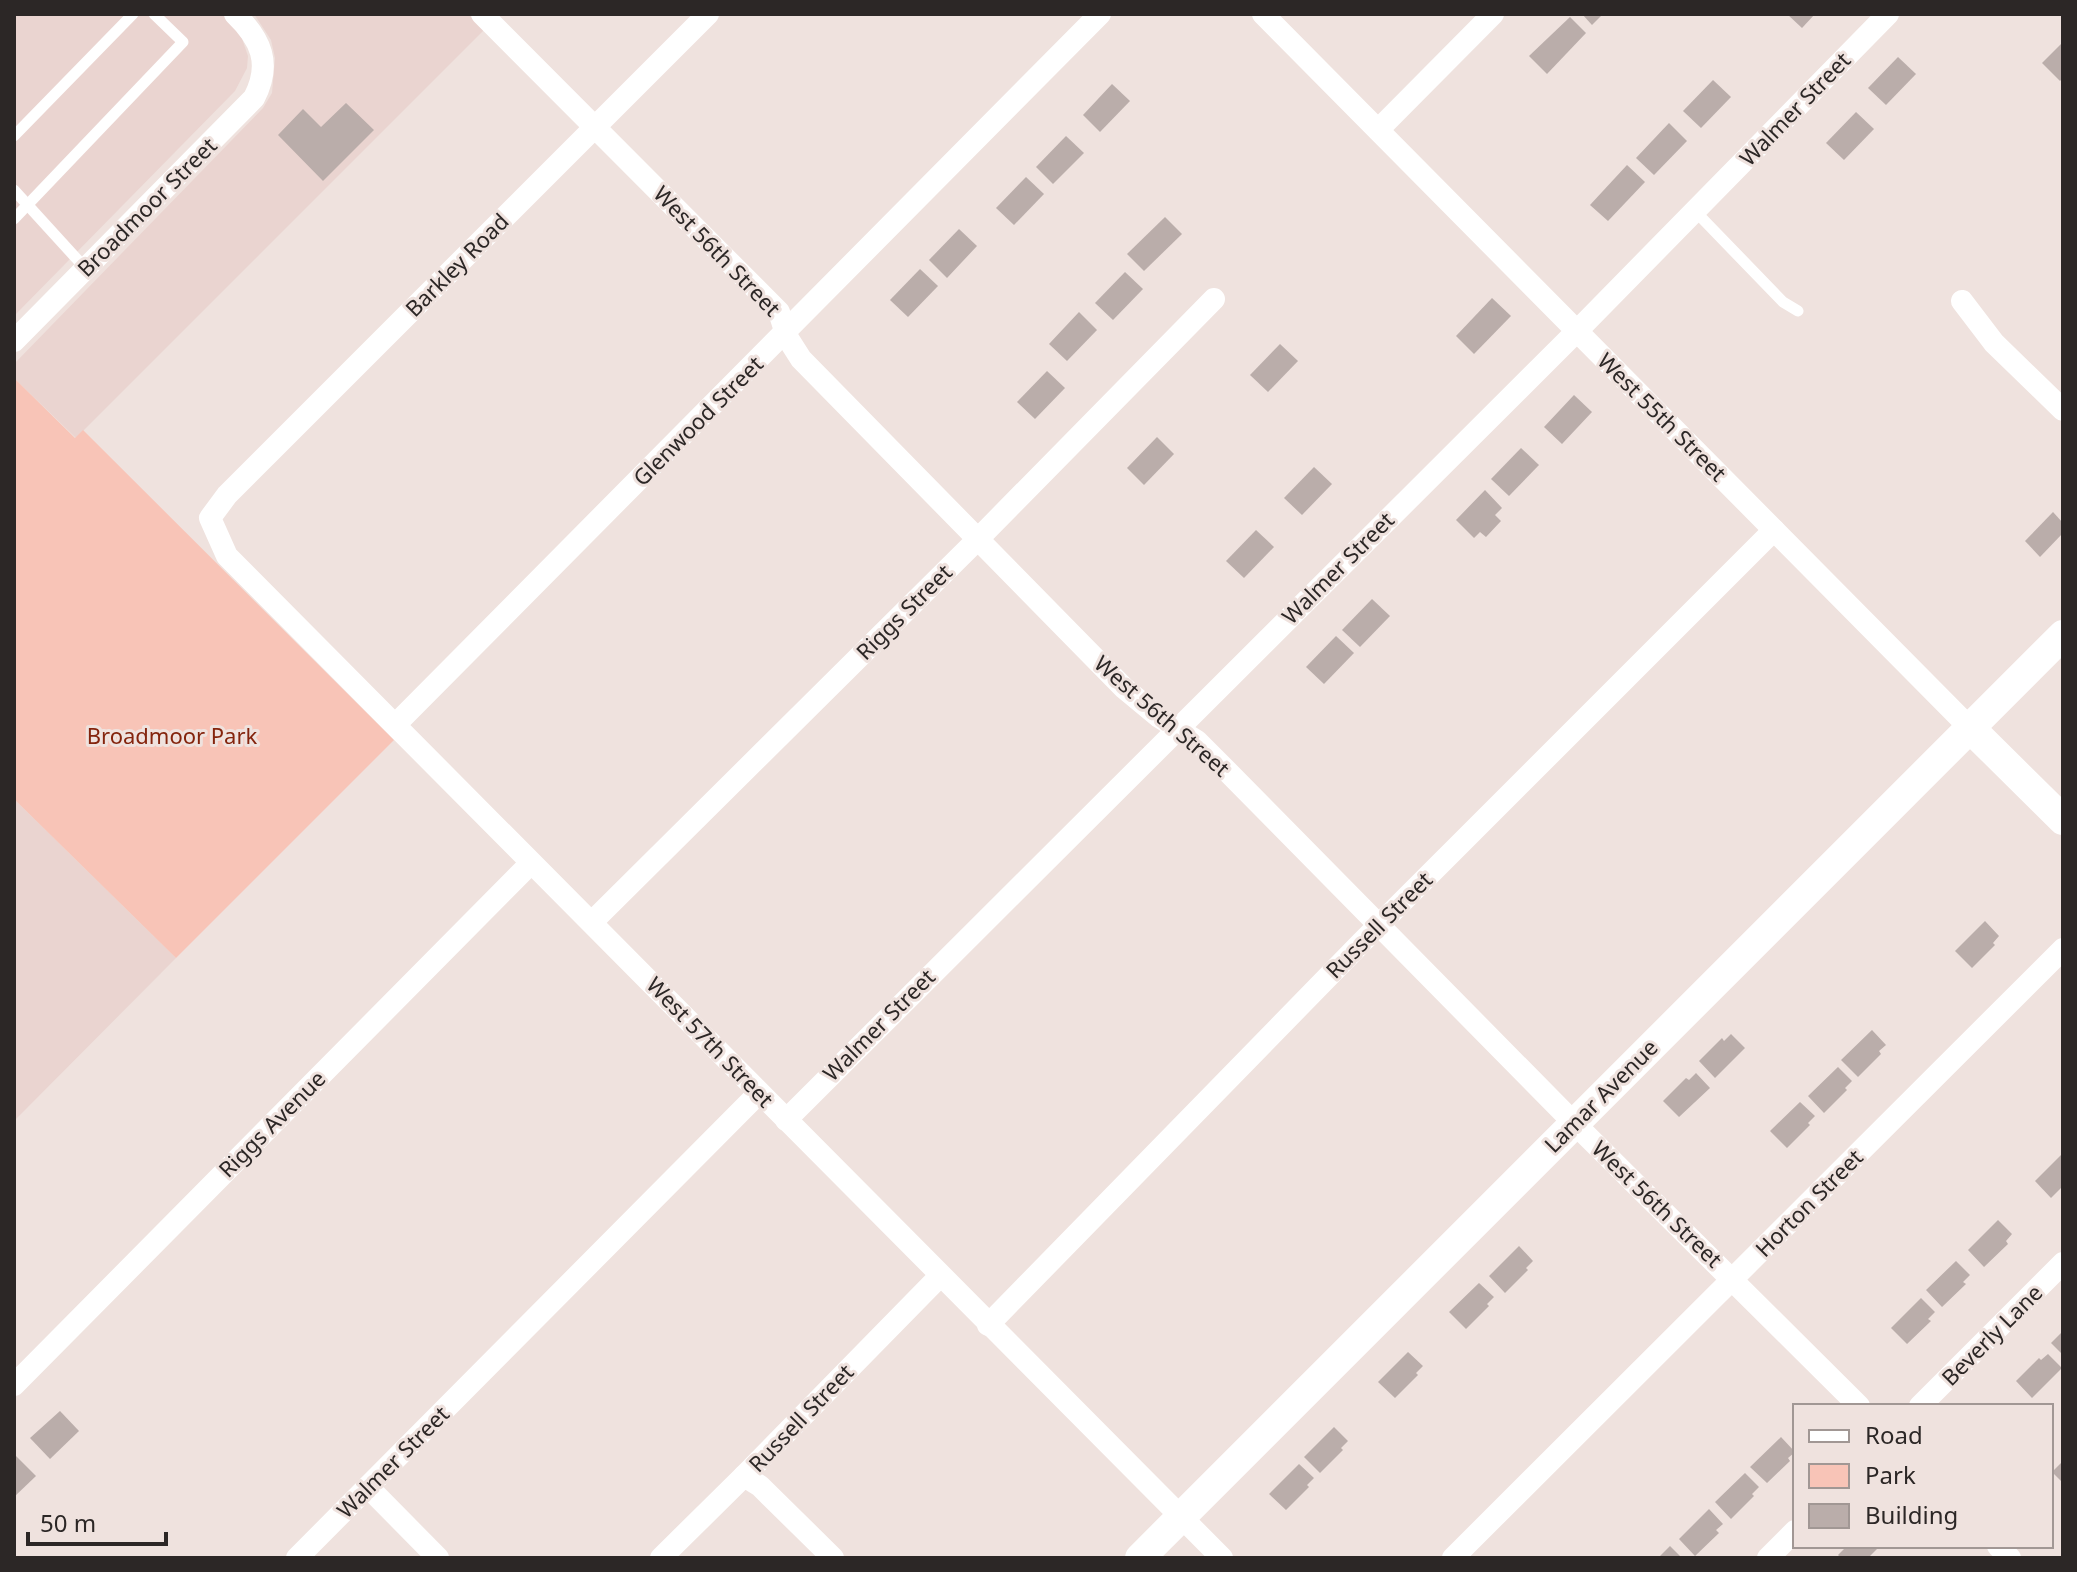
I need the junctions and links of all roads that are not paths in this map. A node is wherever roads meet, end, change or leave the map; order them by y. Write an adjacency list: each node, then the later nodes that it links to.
1 (133, 14): 12 (lane)
2 (154, 14): 14 (lane)
3 (235, 14): 17 (street, Broadmoor Street)
4 (482, 14): 10 (street, West 56th Street)
5 (708, 14): 10 (street, Barkley Road)
6 (1100, 14): 22 (street, Glenwood Street)
7 (1263, 14): 11 (street, West 55th Street)
8 (1493, 14): 11 (street)
9 (1888, 14): 15 (street, Walmer Street)
10 (596, 126): 22 (street, West 56th Street); 25 (street, Barkley Road)
11 (1378, 130): 21 (street, West 55th Street)
12 (14, 136)
13 (14, 190): 14 (lane)
14 (28, 204): 16 (lane); 17 (lane)
15 (1695, 211): 20 (lane); 21 (street, Walmer Street)
16 (14, 219)
17 (86, 269): 23 (street, Broadmoor Street)
18 (1214, 299): 27 (street, Riggs Street)
19 (1962, 301): 24 (street)
20 (1798, 311)
21 (1577, 331): 26 (street, West 55th Street); 30 (street, Walmer Street)
22 (786, 333): 27 (street, West 56th Street); 29 (street, Glenwood Street)
23 (14, 341)
24 (2063, 410)
25 (210, 518): 29 (street, West 57th Street)
26 (1774, 530): 31 (street, West 55th Street); 35 (street, Russell Street)
27 (977, 540): 30 (street, West 56th Street); 34 (street, Riggs Street)
28 (2063, 635): 31 (street, Lamar Avenue)
29 (396, 724): 33 (street, West 57th Street)
30 (1176, 729): 35 (street, West 56th Street); 38 (street, Walmer Street)
31 (1971, 729): 32 (street, West 55th Street); 39 (street, Lamar Avenue)
32 (2063, 820)
33 (531, 863): 34 (street, West 57th Street); 44 (street, Riggs Avenue)
34 (592, 922): 37 (street, West 57th Street)
35 (1380, 924): 39 (street, West 56th Street); 43 (street, Russell Street)
36 (2063, 949): 42 (street, Horton Street)
37 (759, 1093): 38 (street, West 57th Street); 48 (street, Walmer Street)
38 (786, 1120): 41 (street, West 57th Street)
39 (1574, 1123): 42 (street, West 56th Street); 49 (street, Lamar Avenue)
40 (2063, 1263): 46 (street, Beverly Lane)
41 (940, 1276): 43 (street, West 57th Street); 47 (street, Russell Street)
42 (1733, 1278): 45 (street, West 56th Street); 57 (street, Horton Street)
43 (988, 1325): 49 (street, West 57th Street)
44 (14, 1385)
45 (1857, 1404)
46 (1922, 1404)
47 (744, 1476): 53 (street, Russell Street); 54 (street)
48 (368, 1487): 51 (street, Walmer Street); 52 (street)
49 (1180, 1517): 55 (street, Lamar Avenue); 56 (street, West 57th Street)
50 (1793, 1533): 58 (street)
51 (297, 1558)
52 (438, 1558)
53 (661, 1558)
54 (833, 1558)
55 (1140, 1558)
56 (1222, 1558)
57 (1453, 1558)
58 (1768, 1558)

